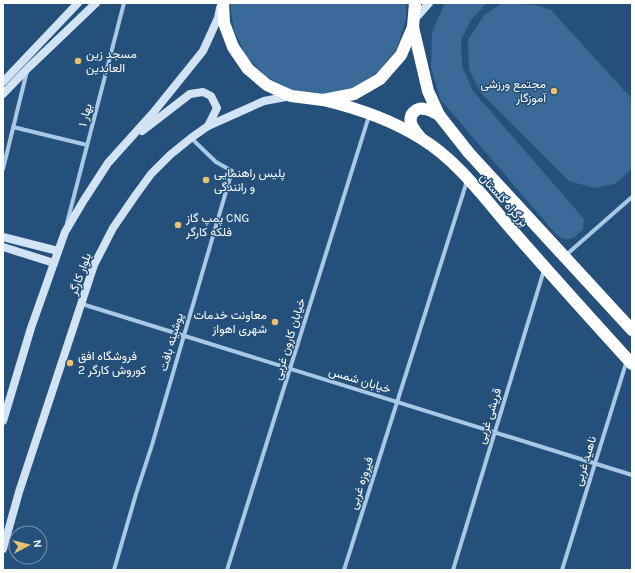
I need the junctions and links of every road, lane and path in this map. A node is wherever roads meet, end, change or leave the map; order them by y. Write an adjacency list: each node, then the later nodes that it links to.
1 (78, 3): 9 (main road)
2 (96, 3): 8 (main road)
3 (124, 3): 20 (street, بهار ۱)
4 (222, 3): 11 (highway); 19 (main road)
5 (415, 3): 7 (highway)
6 (429, 3): 7 (main road)
7 (414, 23): 12 (highway); 14 (highway, بزرگراه گلستان)
8 (28, 68): 10 (main road); 16 (street)
9 (3, 82)
10 (3, 94)
11 (291, 96): 12 (highway); 15 (main road, بلوار کارگر)
12 (323, 100): 13 (highway, بزرگراه گلستان)
13 (370, 115): 18 (highway, بزرگراه گلستان); 35 (street, خیابان کارون غربی)
14 (439, 115): 18 (highway); 28 (highway, بزرگراه گلستان)
15 (208, 126): 17 (main road, بلوار کارگر); 19 (main road)
16 (13, 127): 20 (street); 21 (street)
17 (191, 138): 31 (main road, بلوار کارگر); 33 (street, پوشینه بافت)
18 (423, 139): 22 (highway, بزرگراه گلستان)
19 (128, 141): 24 (main road)
20 (87, 145): 24 (street, بهار ۱)
21 (3, 169)
22 (468, 179): 30 (highway, بزرگراه گلستان); 36 (street, فیروزه غربی)
23 (632, 197): 28 (street)
24 (65, 232): 27 (main road)
25 (3, 237): 27 (main road)
26 (3, 246): 29 (main road)
27 (58, 251): 29 (main road)
28 (564, 256): 32 (highway, بزرگراه گلستان)
29 (54, 263): 37 (main road)
30 (545, 268): 34 (highway, بزرگراه گلستان); 38 (street, قریشی غربی)
31 (82, 304): 33 (street, خیابان شمس); 41 (main road, بلوار کارگر)
32 (632, 330)
33 (183, 336): 35 (street, خیابان شمس); 42 (street, پوشینه بافت)
34 (630, 361): 39 (street, ناهید غربی)
35 (290, 369): 36 (street, خیابان شمس); 43 (street, خیابان کارون غربی)
36 (397, 402): 38 (street, خیابان شمس); 44 (street, فیروزه غربی)
37 (3, 421)
38 (495, 433): 39 (street, خیابان شمس); 45 (street, قریشی غربی)
39 (595, 464): 40 (street, خیابان شمس); 46 (street, ناهید غربی)
40 (632, 475)
41 (3, 549)
42 (114, 570)
43 (227, 570)
44 (344, 570)
45 (453, 570)
46 (562, 570)

